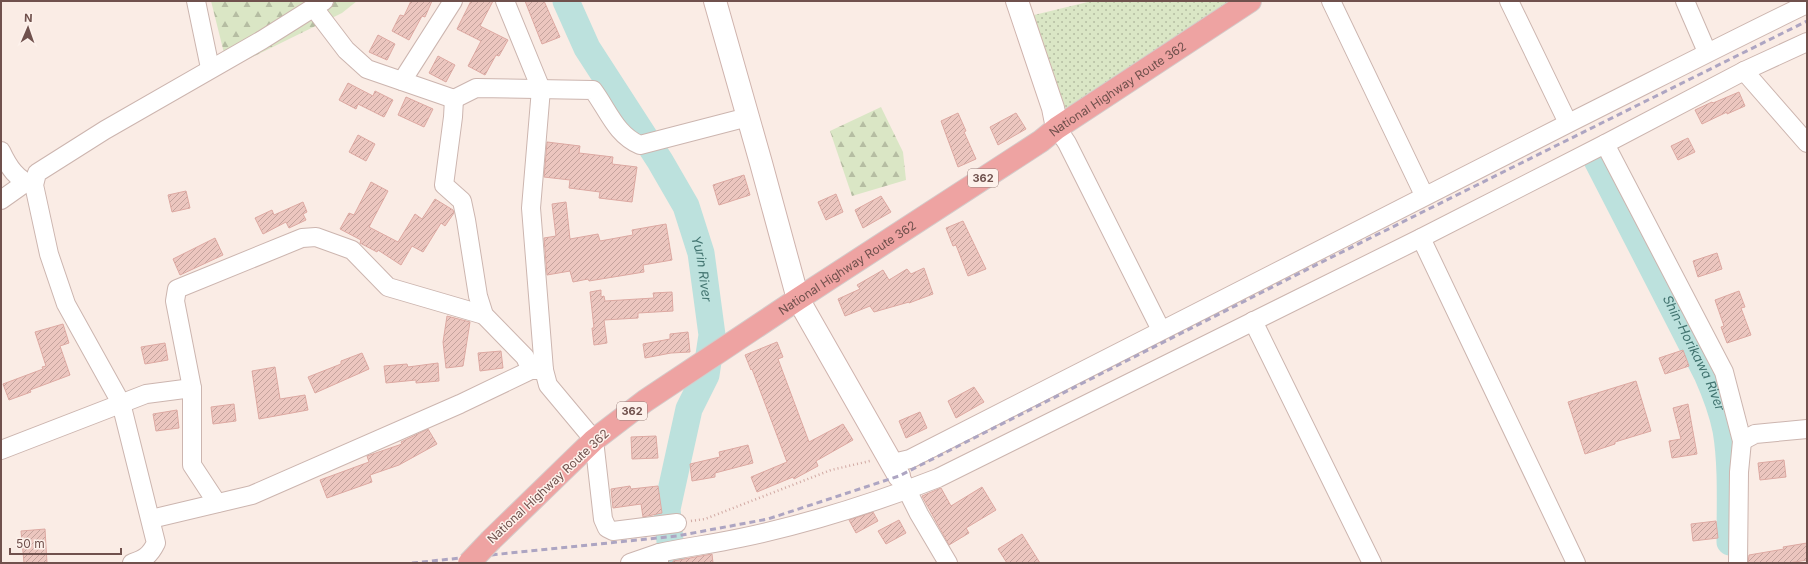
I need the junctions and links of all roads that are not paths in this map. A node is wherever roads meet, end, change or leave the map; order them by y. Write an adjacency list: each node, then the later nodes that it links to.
1 (196, 1): 14 (street)
2 (453, 1): 16 (street)
3 (505, 1): 17 (street)
4 (715, 1): 19 (street)
5 (1017, 1): 21 (street)
6 (1250, 1): 21 (highway, National Highway Route 362 / 362)
7 (1331, 1): 26 (street)
8 (1509, 1): 20 (street)
9 (1685, 1): 13 (street)
10 (319, 4): 14 (street); 16 (street)
11 (1807, 4): 13 (street)
12 (1807, 42): 15 (street)
13 (1707, 52): 20 (street)
14 (210, 68): 25 (street)
15 (1744, 71): 22 (street); 23 (street)
16 (402, 81): 18 (street)
17 (541, 89): 18 (street); 19 (street); 33 (street)
18 (454, 99): 30 (street)
19 (748, 117): 29 (street)
20 (1568, 123): 26 (street)
21 (1057, 128): 29 (highway, National Highway Route 362 / 362); 32 (street)
22 (1807, 143)
23 (1606, 144): 28 (street); 38 (street)
24 (1, 151): 25 (street)
25 (29, 184): 27 (street); 35 (street)
26 (1424, 195): 32 (street)
27 (1, 200)
28 (1421, 238): 31 (street); 50 (street)
29 (798, 298): 37 (highway, National Highway Route 362 / 362); 40 (street)
30 (484, 315): 33 (street); 34 (street)
31 (1253, 321): 40 (street); 49 (street)
32 (1161, 330): 40 (street)
33 (537, 370): 37 (street); 41 (street)
34 (192, 388): 35 (street); 41 (street)
35 (121, 403): 39 (street); 42 (street)
36 (1807, 429): 38 (street)
37 (594, 440): 43 (street); 46 (highway, National Highway Route 362 / 362, bridge)
38 (1742, 441): 51 (street)
39 (1, 450)
40 (897, 471): 44 (street); 48 (street)
41 (217, 504): 42 (street)
42 (150, 519): 45 (street)
43 (669, 524)
44 (659, 558): 47 (street)
45 (132, 563)
46 (469, 563)
47 (630, 563)
48 (948, 563)
49 (1372, 563)
50 (1576, 563)
51 (1738, 563)

